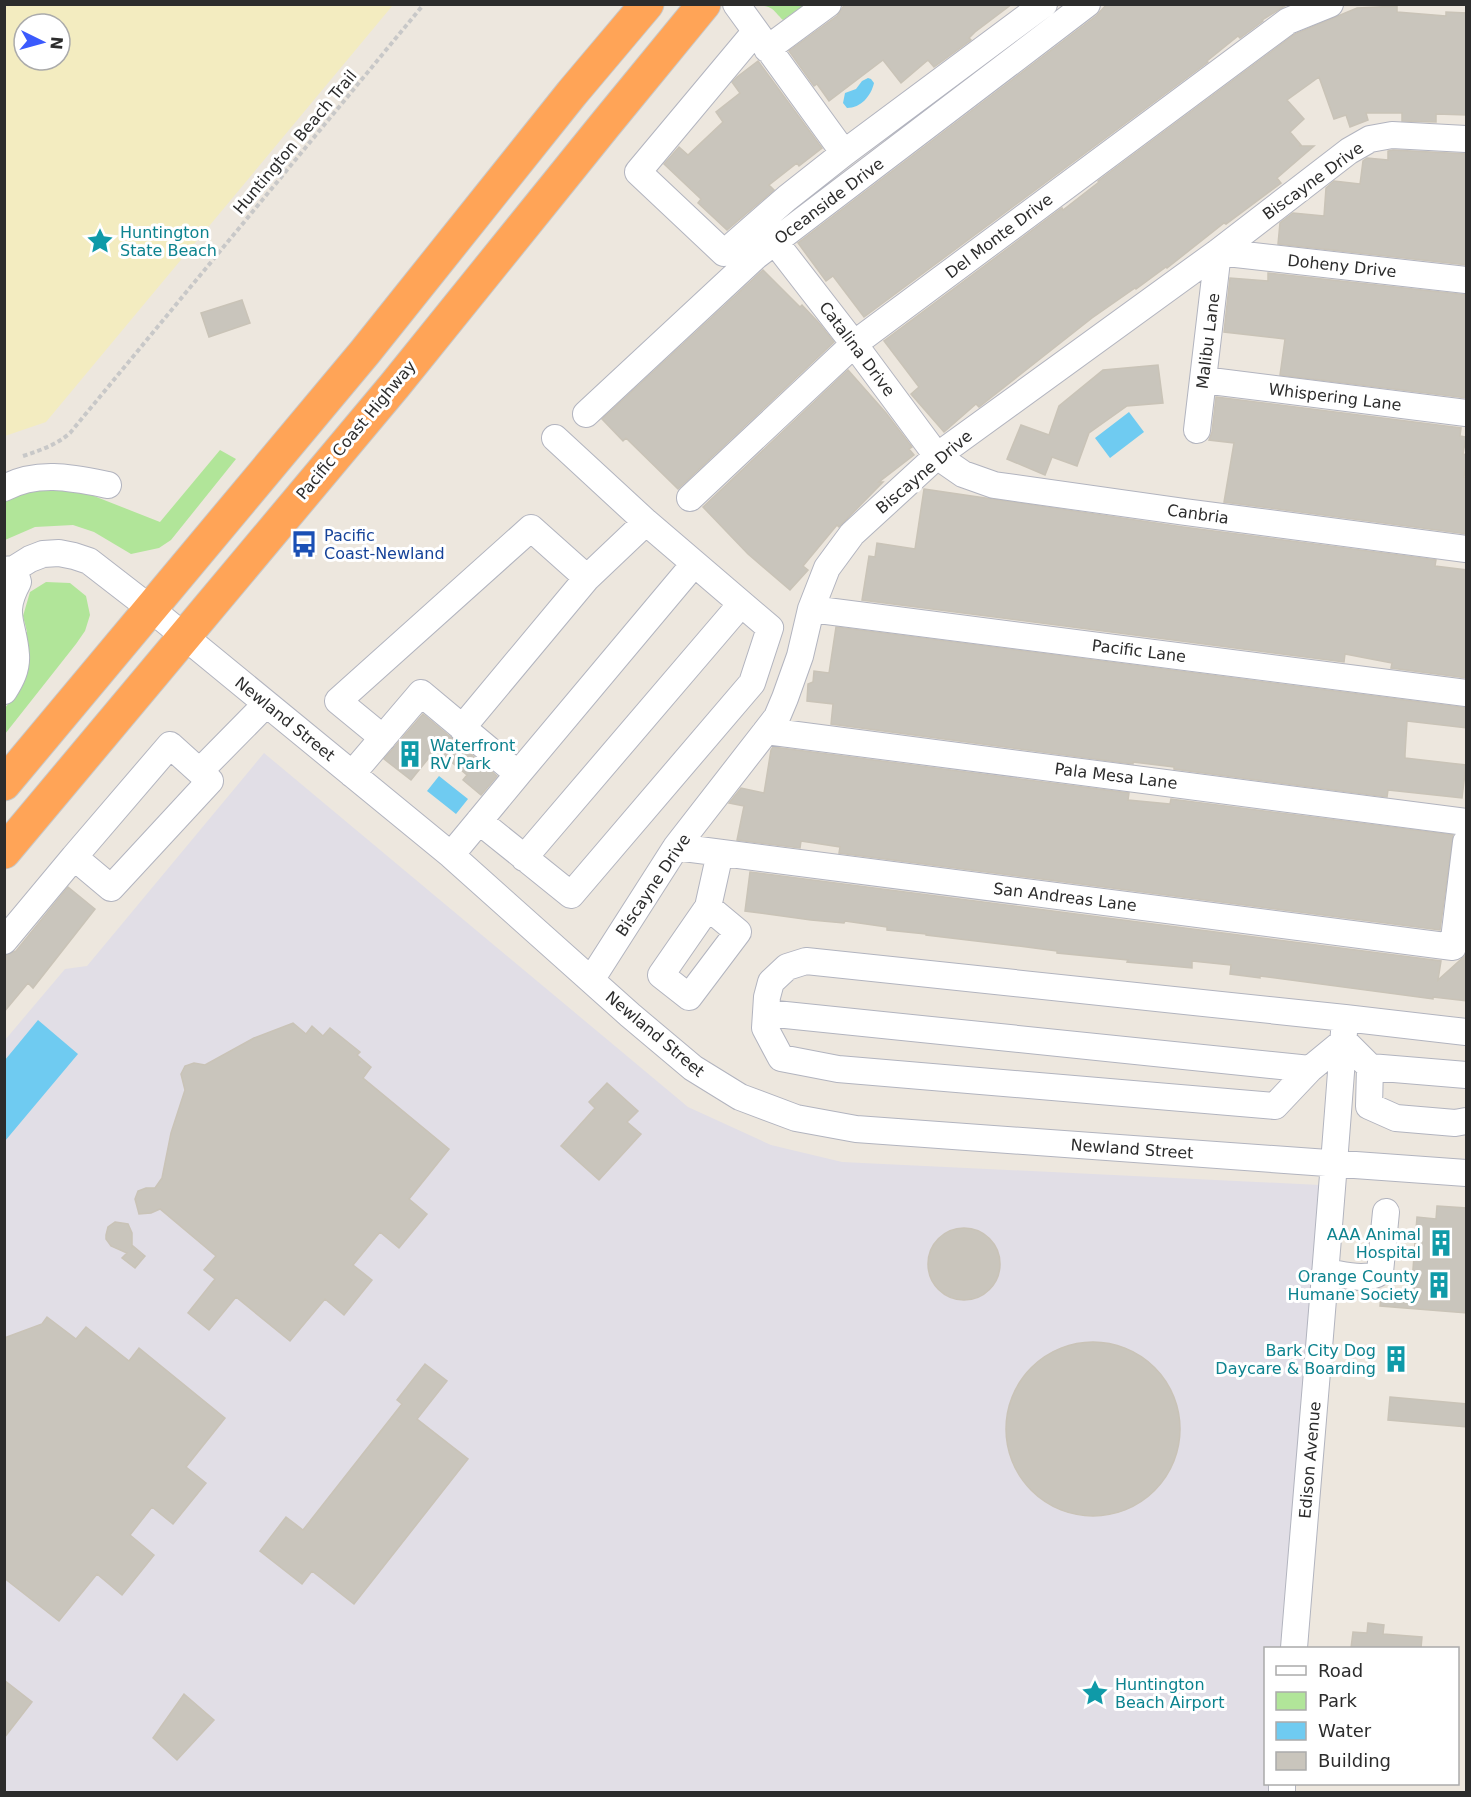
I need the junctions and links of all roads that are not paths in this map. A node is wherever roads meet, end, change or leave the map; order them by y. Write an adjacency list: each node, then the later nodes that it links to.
1 (646, 4): 30 (highway)
2 (704, 4): 33 (highway, Pacific Coast Highway)
3 (736, 4): 8 (street)
4 (828, 4): 8 (street)
5 (1044, 4): 10 (street)
6 (1087, 4): 11 (street, Oceanside Drive)
7 (1330, 4): 14 (street, Del Monte Drive)
8 (761, 40): 10 (street); 10 (street)
9 (1467, 139): 12 (street, Biscayne Drive)
10 (844, 153)
11 (775, 242): 14 (street, Catalina Drive); 17 (street, Oceanside Drive)
12 (1218, 252): 13 (street, Doheny Drive); 15 (street, Malibu Lane); 20 (street, Biscayne Drive)
13 (1467, 280)
14 (854, 344): 20 (street, Catalina Drive); 23 (street, Del Monte Drive)
15 (1203, 380): 16 (street, Whispering Lane); 18 (street, Malibu Lane)
16 (1467, 413)
17 (586, 414)
18 (1197, 430)
19 (555, 438): 24 (street)
20 (937, 456): 25 (street, Canbria); 31 (street, Biscayne Drive)
21 (108, 485): 22 (street)
22 (4, 488)
23 (690, 498)
24 (646, 522): 26 (street); 28 (street)
25 (1467, 549)
26 (694, 564): 29 (street); 42 (street)
27 (9, 570): 30 (street, Newland Street); 32 (street)
28 (587, 578): 37 (street); 39 (street)
29 (741, 604): 52 (street); 52 (street)
30 (151, 609): 33 (street, Newland Street); 43 (highway)
31 (811, 609): 35 (street, Pacific Lane); 38 (street, Biscayne Drive)
32 (8, 636): 34 (street)
33 (184, 636): 36 (street, Newland Street); 48 (highway, Pacific Coast Highway)
34 (4, 691)
35 (1467, 693)
36 (266, 704): 40 (street); 41 (street, Newland Street)
37 (462, 728): 39 (street); 42 (street)
38 (766, 731): 45 (street, Pala Mesa Lane); 47 (street, Biscayne Drive)
39 (383, 738): 41 (street)
40 (200, 771): 51 (street); 51 (street)
41 (352, 774): 50 (street, Newland Street)
42 (518, 774): 44 (street)
43 (4, 784)
44 (479, 821): 50 (street); 52 (street)
45 (1467, 822)
46 (1467, 842): 49 (street, San Andreas Lane)
47 (676, 847): 49 (street, San Andreas Lane); 55 (street, Biscayne Drive)
48 (4, 852)
49 (720, 853): 53 (street)
50 (451, 855): 55 (street, Newland Street)
51 (74, 857): 54 (street)
52 (524, 858)
53 (708, 907)
54 (4, 941)
55 (591, 980): 63 (street, Newland Street)
56 (766, 1013): 57 (street); 60 (street); 60 (street)
57 (1345, 1029): 58 (street); 59 (street); 60 (street); 63 (street, Edison Avenue)
58 (1467, 1032)
59 (1370, 1068): 61 (street); 62 (street)
60 (1310, 1069)
61 (1467, 1075)
62 (1467, 1121)
63 (1335, 1163): 64 (street, Newland Street); 66 (street, Edison Avenue)
64 (1467, 1173)
65 (1386, 1212): 66 (street)
66 (1325, 1272): 67 (street, Edison Avenue)
67 (1294, 1647)

